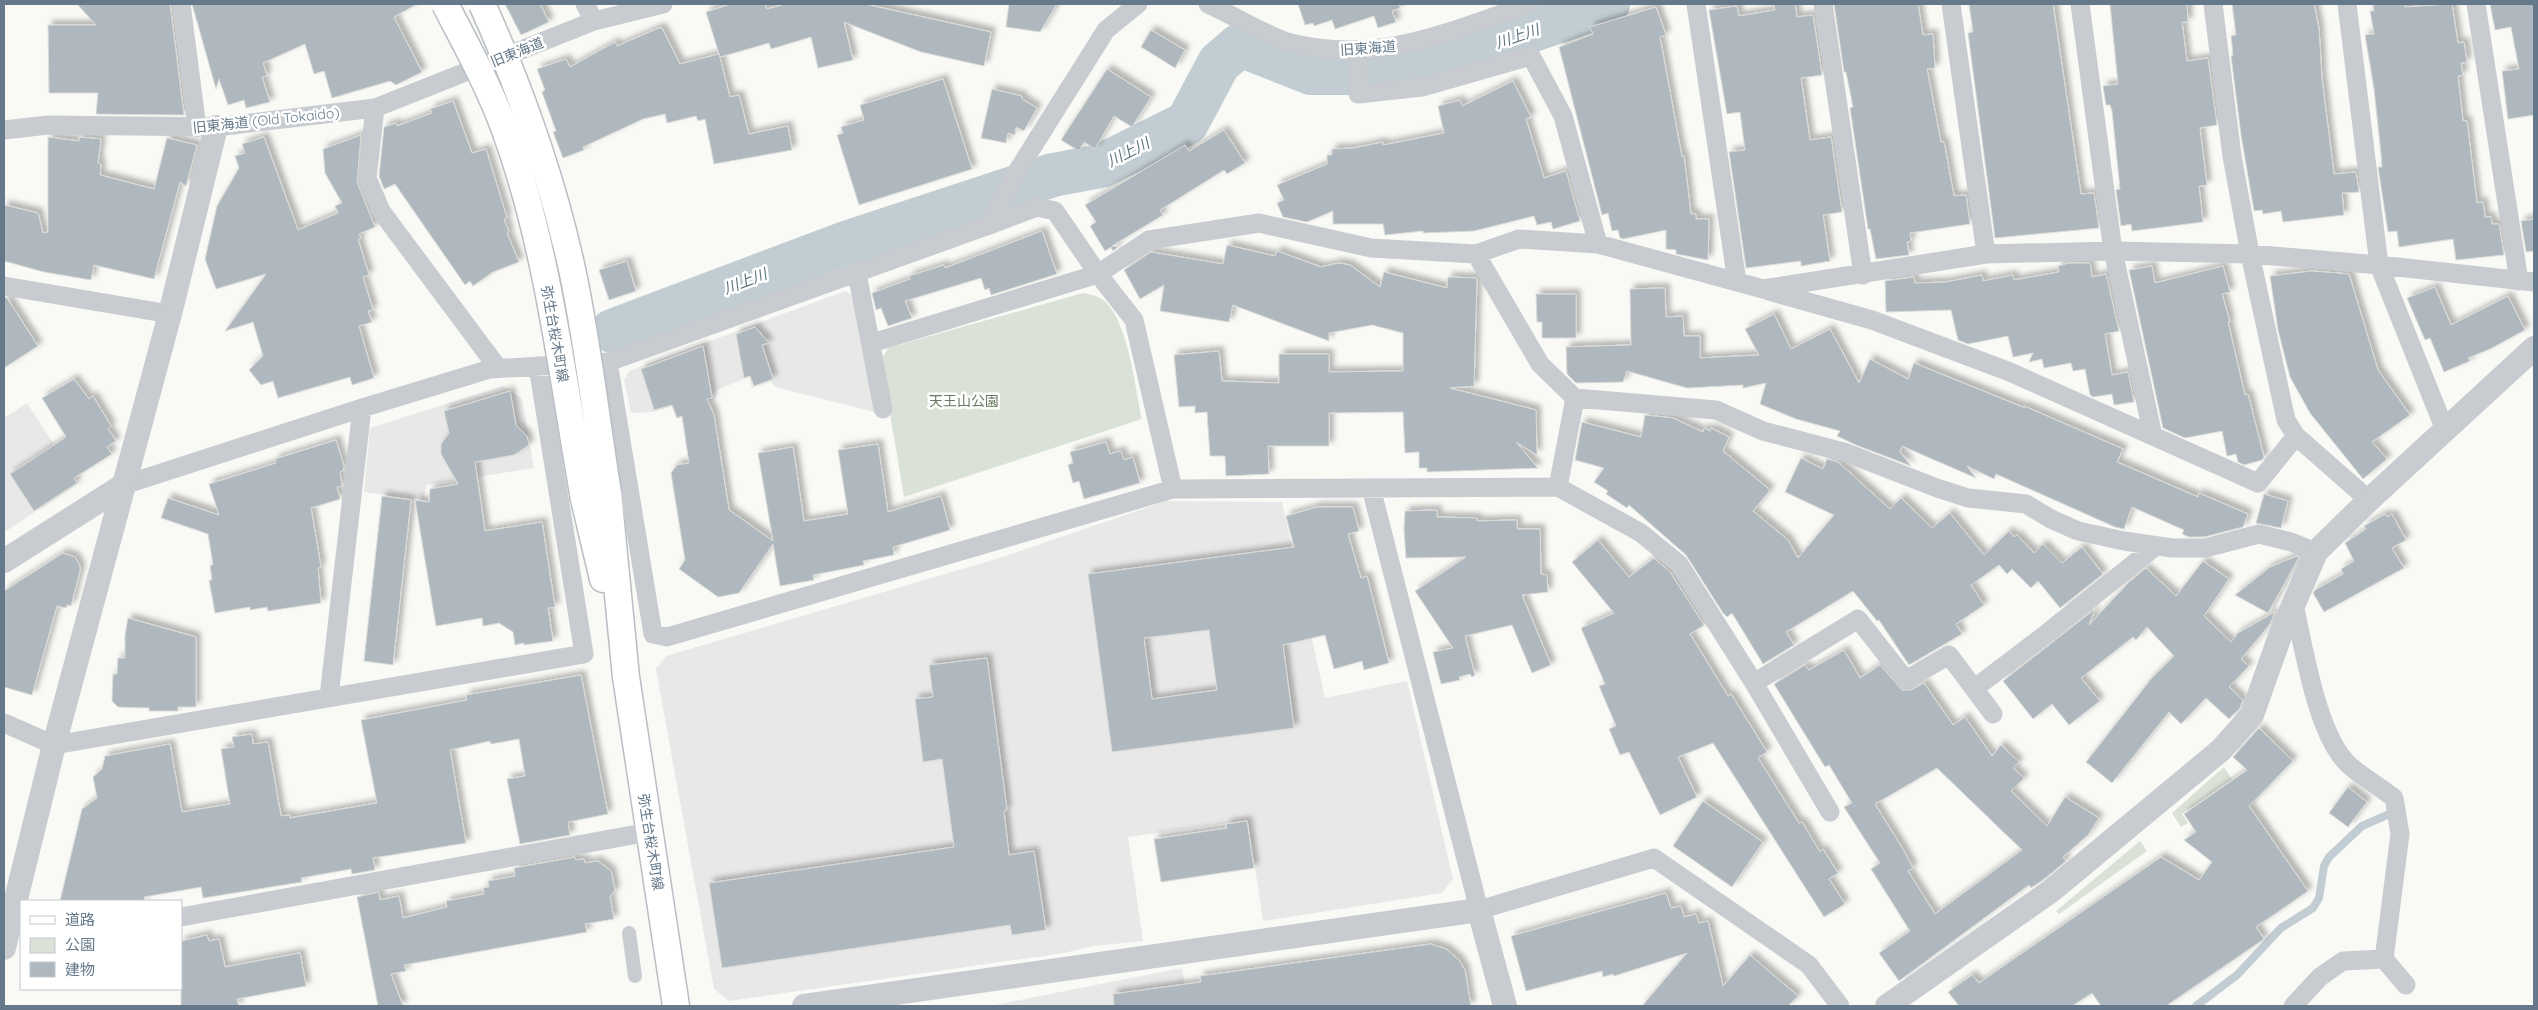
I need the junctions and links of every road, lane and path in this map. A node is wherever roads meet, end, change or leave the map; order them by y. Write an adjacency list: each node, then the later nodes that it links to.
1 (182, 4): 20 (street)
2 (445, 4): 53 (main road, 弥生台桜木町線, bridge)
3 (482, 4): 53 (main road, 弥生台桜木町線, bridge)
4 (585, 4): 16 (street)
5 (663, 4): 16 (street, 旧東海道)
6 (1138, 4): 22 (street)
7 (1208, 4): 17 (street, 旧東海道)
8 (1530, 4): 17 (street, 旧東海道)
9 (1696, 4): 32 (street)
10 (1823, 4): 31 (street)
11 (1951, 4): 26 (street)
12 (2080, 4): 24 (street)
13 (2214, 4): 27 (street)
14 (2347, 4): 28 (street)
15 (2476, 4): 33 (street)
16 (594, 21): 18 (street, 旧東海道)
17 (1358, 56): 23 (street)
18 (498, 59): 19 (street, 旧東海道); 40 (street)
19 (375, 108): 20 (street, 旧東海道 (Old Tokaido)); 42 (street)
20 (206, 128): 21 (street, 旧東海道 (Old Tokaido)); 36 (street)
21 (4, 130)
22 (992, 219): 29 (street); 30 (street)
23 (1598, 244): 25 (street); 32 (street)
24 (2113, 251): 26 (street); 27 (street); 47 (street)
25 (1476, 254): 30 (street); 43 (street)
26 (1986, 254): 31 (street)
27 (2250, 254): 28 (street); 48 (street)
28 (2379, 265): 33 (street); 46 (street)
29 (857, 273): 37 (street); 39 (street)
30 (1098, 274): 37 (street); 52 (street)
31 (1863, 275): 35 (street)
32 (1737, 282): 35 (street)
33 (2527, 282)
34 (4, 286): 36 (street)
35 (1763, 289): 47 (street)
36 (170, 314): 49 (street)
37 (872, 343): 45 (street)
38 (2534, 348): 46 (street)
39 (608, 362): 40 (street); 52 (street)
40 (581, 364): 41 (street)
41 (538, 366): 42 (street); 61 (street)
42 (498, 368): 44 (street)
43 (1574, 398): 50 (street); 55 (street)
44 (362, 408): 49 (street); 61 (street)
45 (883, 408)
46 (2445, 430): 54 (street)
47 (2153, 436): 48 (street)
48 (2296, 436): 54 (street)
49 (124, 485): 57 (street); 64 (street)
50 (1558, 487): 51 (street); 59 (street)
51 (1371, 488): 52 (street); 67 (street)
52 (1173, 489)
53 (596, 496): 66 (main road, 弥生台桜木町線)
54 (2369, 500): 56 (street)
55 (2156, 546): 56 (street); 60 (street)
56 (2316, 552): 58 (street)
57 (4, 561)
58 (2294, 605): 72 (street); 79 (street)
59 (1754, 683): 60 (street); 65 (street)
60 (1975, 688): 62 (street)
61 (329, 697): 64 (street)
62 (1993, 714)
63 (4, 723): 64 (street)
64 (54, 745): 71 (street)
65 (1830, 812)
66 (649, 832): 68 (street); 75 (main road, 弥生台桜木町線)
67 (1479, 910): 76 (street); 77 (street); 78 (street)
68 (182, 917)
69 (629, 932): 73 (street)
70 (20, 946): 71 (street)
71 (4, 949)
72 (2384, 959): 74 (street); 80 (street)
73 (635, 976)
74 (2406, 985)
75 (676, 1006)
76 (804, 1006)
77 (1505, 1006)
78 (1840, 1006)
79 (1887, 1006)
80 (2293, 1006)

